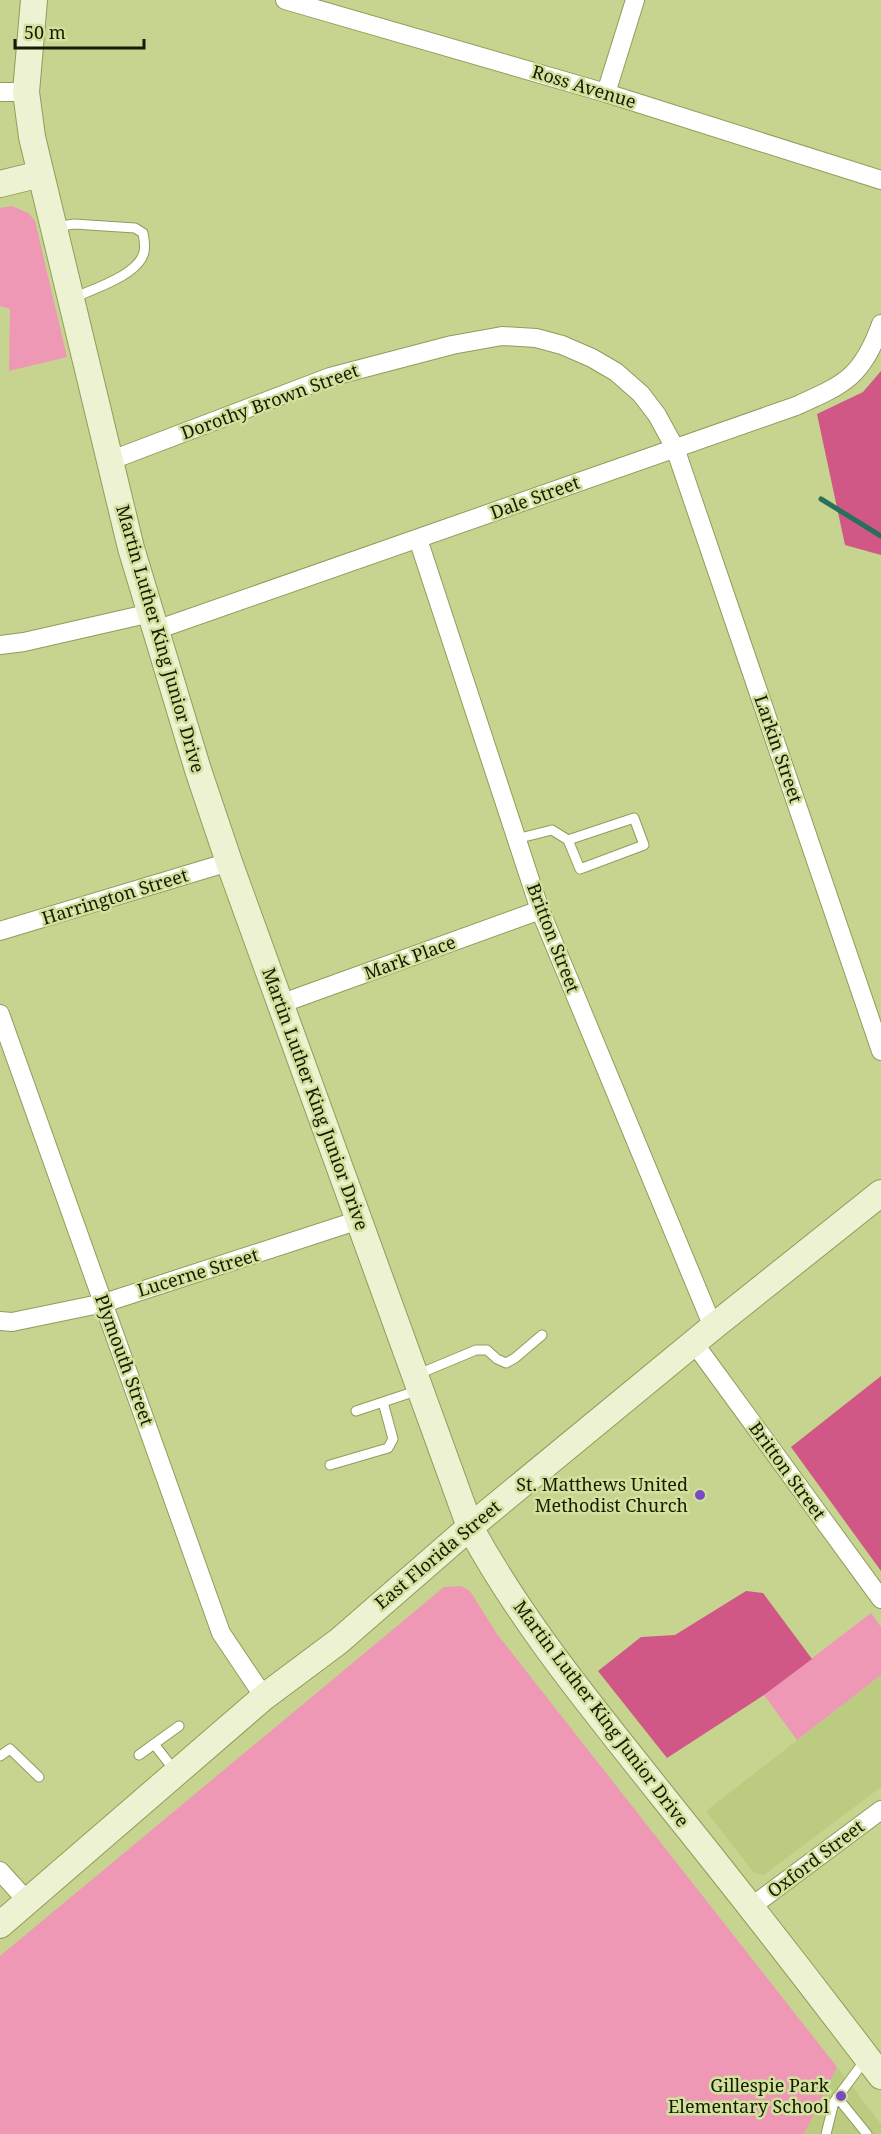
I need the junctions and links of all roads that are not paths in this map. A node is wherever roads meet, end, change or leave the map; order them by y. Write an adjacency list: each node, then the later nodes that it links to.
1 (34, 0): 5 (main road, Martin Luther King Junior Drive)
2 (285, 0): 6 (street, Ross Avenue)
3 (635, 0): 6 (street)
4 (0, 92): 5 (street)
5 (26, 92): 7 (main road, Martin Luther King Junior Drive)
6 (606, 93): 8 (street, Ross Avenue)
7 (41, 174): 9 (main road); 10 (main road, Martin Luther King Junior Drive)
8 (881, 180)
9 (0, 184)
10 (54, 227): 11 (main road, Martin Luther King Junior Drive); 11 (lane)
11 (71, 299): 14 (main road, Martin Luther King Junior Drive)
12 (881, 324): 13 (street, Dale Street)
13 (675, 448): 14 (street, Dorothy Brown Street); 15 (street, Dale Street); 25 (street, Larkin Street)
14 (109, 461): 16 (main road, Martin Luther King Junior Drive)
15 (418, 539): 16 (street, Dale Street); 18 (street, Britton Street)
16 (154, 621): 17 (street, Dale Street); 20 (main road, Martin Luther King Junior Drive)
17 (0, 645)
18 (516, 839): 19 (lane); 21 (street, Britton Street)
19 (568, 840): 19 (lane)
20 (229, 862): 22 (street, Harrington Street); 23 (main road, Martin Luther King Junior Drive)
21 (540, 910): 23 (street, Mark Place); 31 (street, Britton Street)
22 (0, 931)
23 (280, 1004): 27 (main road, Martin Luther King Junior Drive)
24 (0, 1014): 28 (street, Plymouth Street)
25 (881, 1051)
26 (881, 1192): 31 (main road, East Florida Street)
27 (359, 1220): 28 (street, Lucerne Street); 32 (main road, Martin Luther King Junior Drive)
28 (104, 1303): 29 (street, Lucerne Street); 38 (street, Plymouth Street)
29 (0, 1321)
30 (542, 1335): 32 (lane)
31 (703, 1335): 36 (main road, East Florida Street); 37 (street, Britton Street)
32 (419, 1382): 33 (lane); 36 (main road, Martin Luther King Junior Drive)
33 (383, 1402): 34 (lane); 35 (lane)
34 (356, 1411)
35 (330, 1465)
36 (470, 1527): 38 (main road, East Florida Street); 48 (main road, Martin Luther King Junior Drive)
37 (881, 1599)
38 (264, 1697): 43 (main road, East Florida Street)
39 (179, 1726): 40 (lane)
40 (154, 1744): 41 (lane); 43 (lane)
41 (140, 1755)
42 (0, 1756): 44 (lane)
43 (177, 1773): 47 (main road, East Florida Street)
44 (39, 1777)
45 (881, 1810): 48 (street, Oxford Street)
46 (0, 1871): 47 (street)
47 (28, 1902): 49 (main road, East Florida Street)
48 (751, 1907): 50 (main road, Martin Luther King Junior Drive)
49 (0, 1925)
50 (874, 2067): 51 (lane)
51 (837, 2097): 52 (lane); 53 (lane)
52 (826, 2134)
53 (867, 2134)

